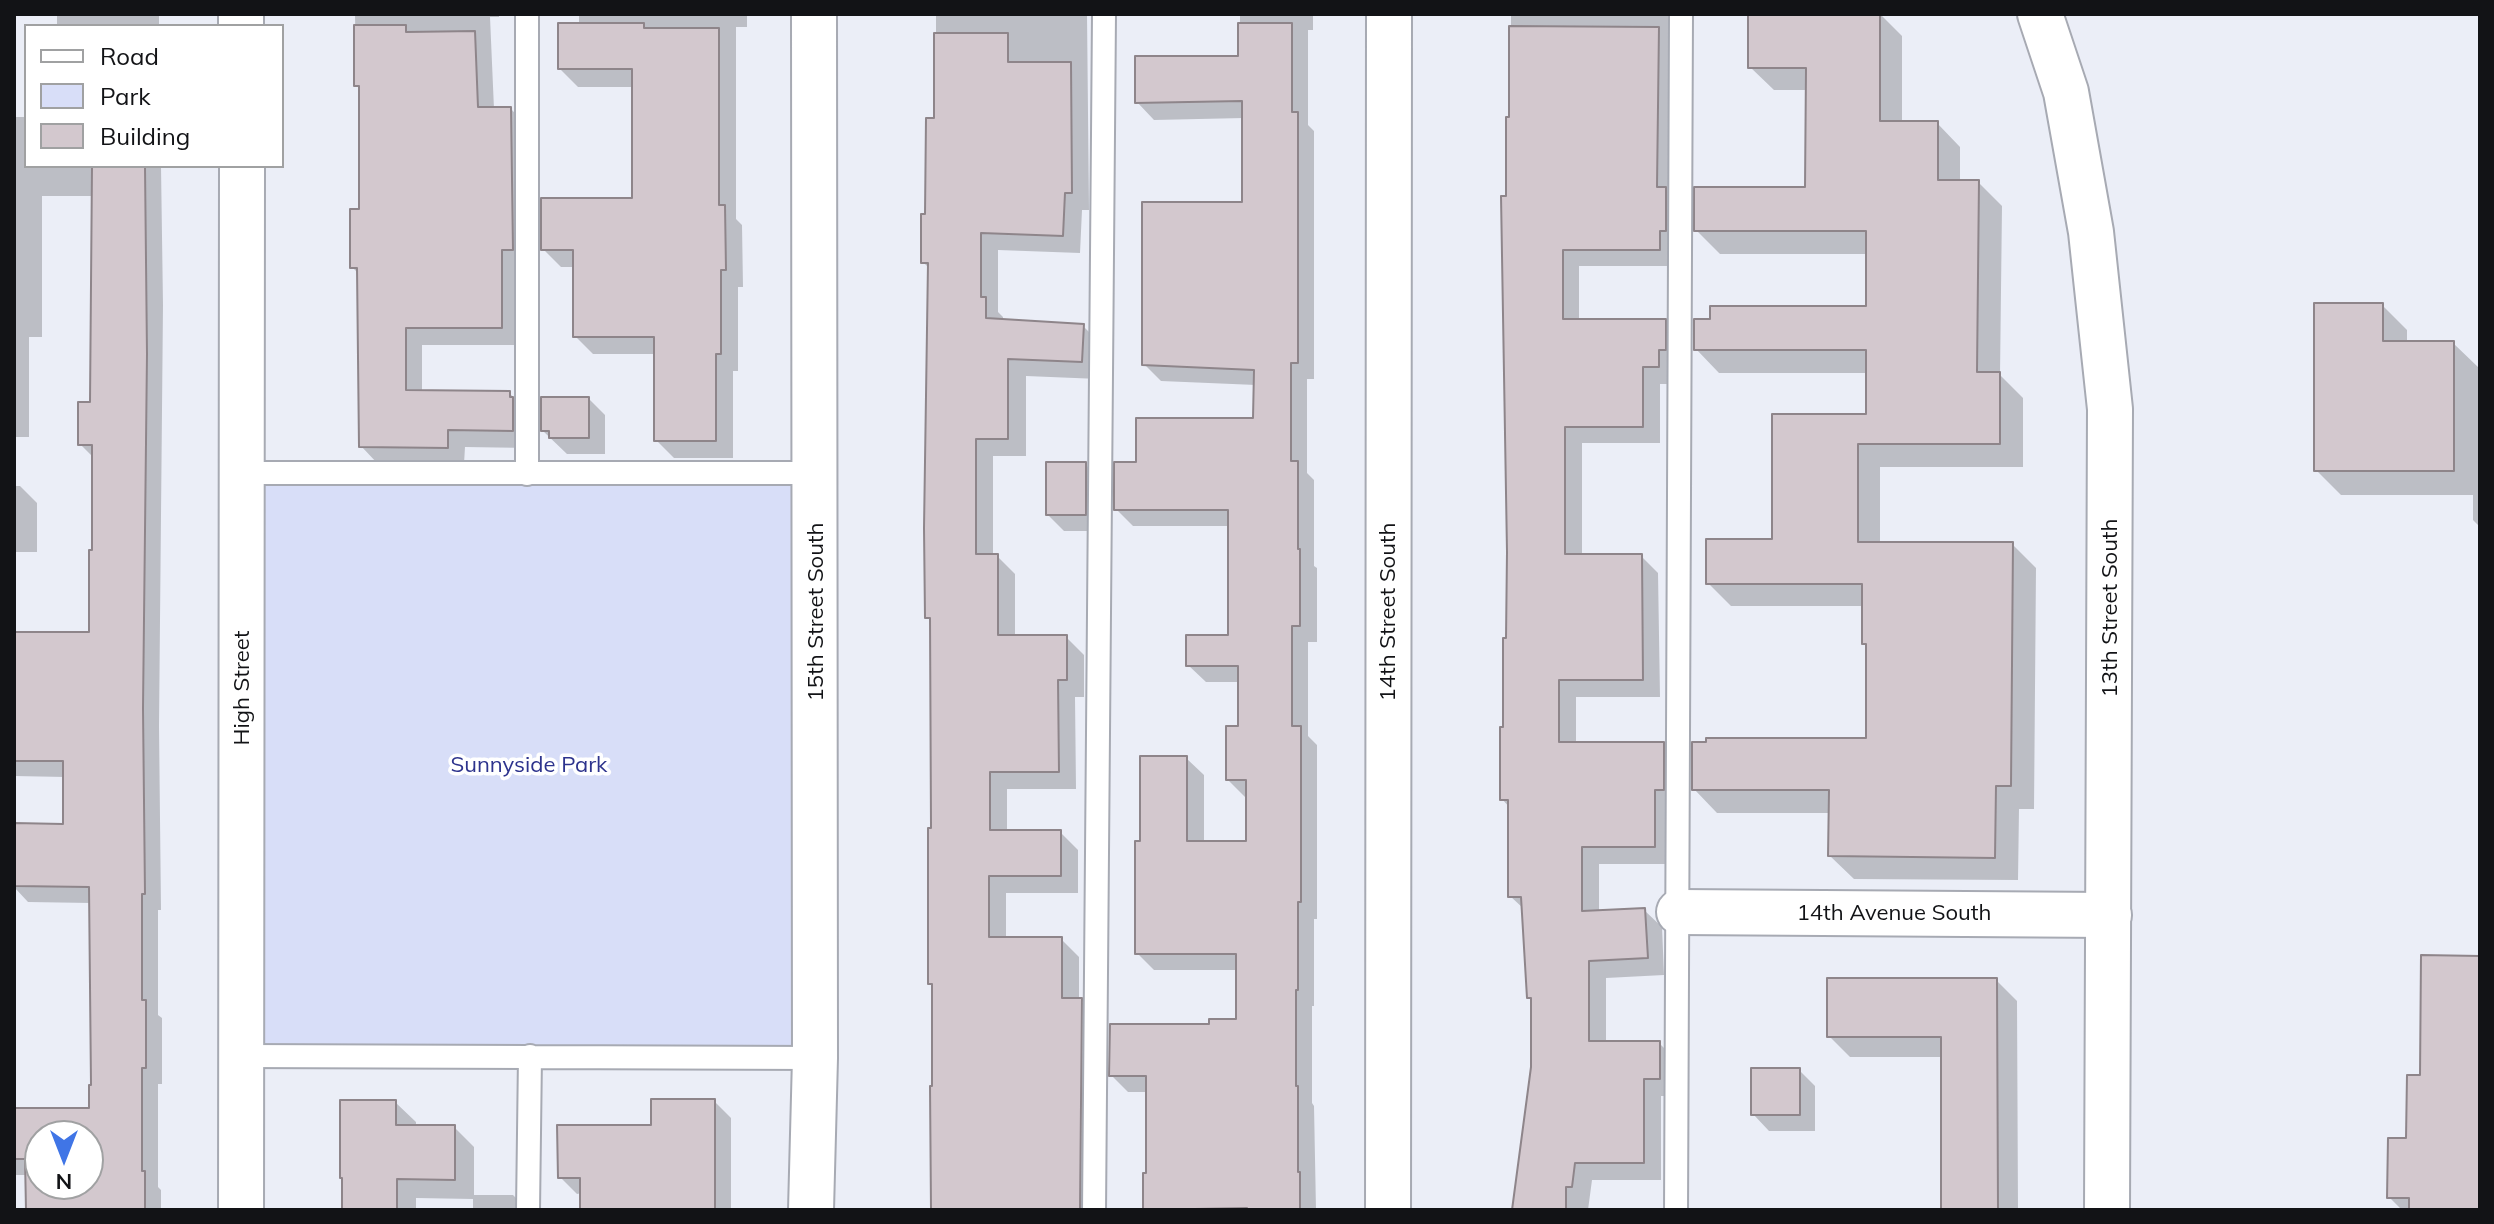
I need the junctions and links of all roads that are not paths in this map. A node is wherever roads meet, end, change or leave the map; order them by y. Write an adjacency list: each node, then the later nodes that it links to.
1 (527, 14): 10 (lane)
2 (814, 14): 9 (street, 15th Street South)
3 (1104, 14): 19 (lane)
4 (1389, 14): 20 (street, 14th Street South)
5 (1681, 14): 11 (lane)
6 (2040, 14): 12 (street, 13th Street South)
7 (242, 168): 8 (street, High Street)
8 (243, 473): 10 (lane); 13 (street, High Street)
9 (816, 473): 10 (lane); 15 (street, 15th Street South)
10 (527, 474)
11 (1679, 912): 12 (street, 14th Avenue South); 21 (lane)
12 (2109, 915): 22 (street, 13th Street South)
13 (242, 1056): 14 (lane); 16 (street, High Street)
14 (530, 1056): 15 (lane); 17 (lane)
15 (815, 1058): 18 (street, 15th Street South)
16 (241, 1210)
17 (528, 1210)
18 (811, 1210)
19 (1094, 1210)
20 (1388, 1210)
21 (1676, 1210)
22 (2107, 1210)

